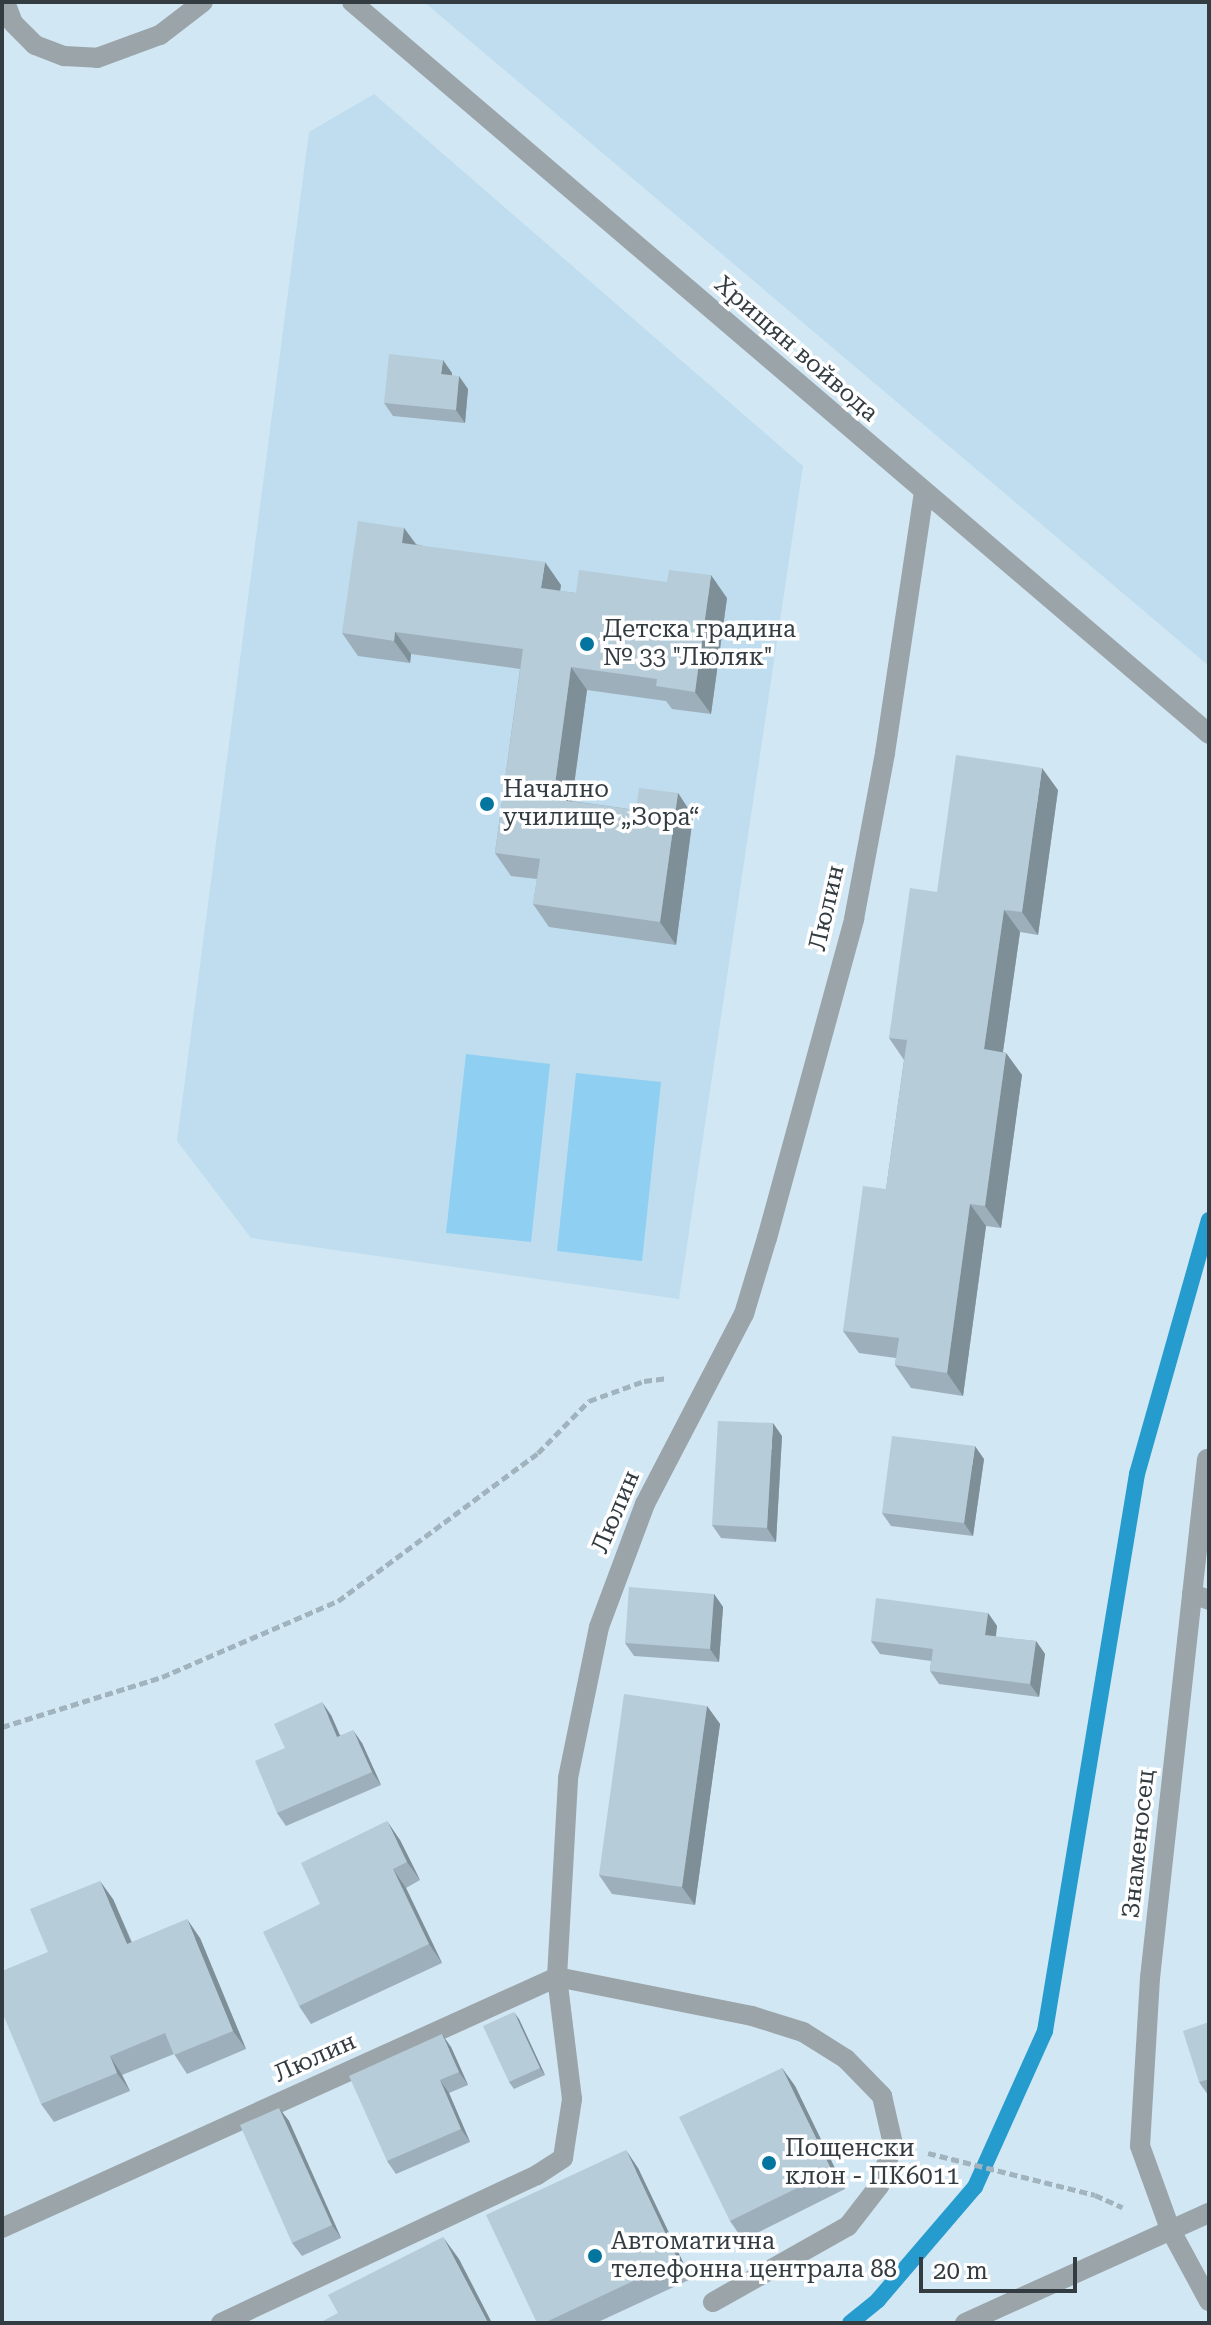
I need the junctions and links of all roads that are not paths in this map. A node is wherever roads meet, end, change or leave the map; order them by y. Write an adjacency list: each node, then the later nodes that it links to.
1 (5, 2): 2 (street)
2 (203, 2)
3 (352, 2): 4 (street, Хрищян войвода)
4 (924, 493): 5 (street, Хрищян войвода); 8 (street, Люлин)
5 (1209, 734)
6 (1207, 1459): 7 (street, Знаменосец)
7 (1201, 1597): 11 (street, Знаменосец)
8 (557, 1977): 10 (street, Люлин); 13 (street); 14 (street)
9 (1209, 2213): 11 (street)
10 (2, 2228)
11 (1170, 2229): 12 (street, Знаменосец); 15 (street)
12 (1209, 2301)
13 (713, 2302)
14 (221, 2323)
15 (965, 2323)

